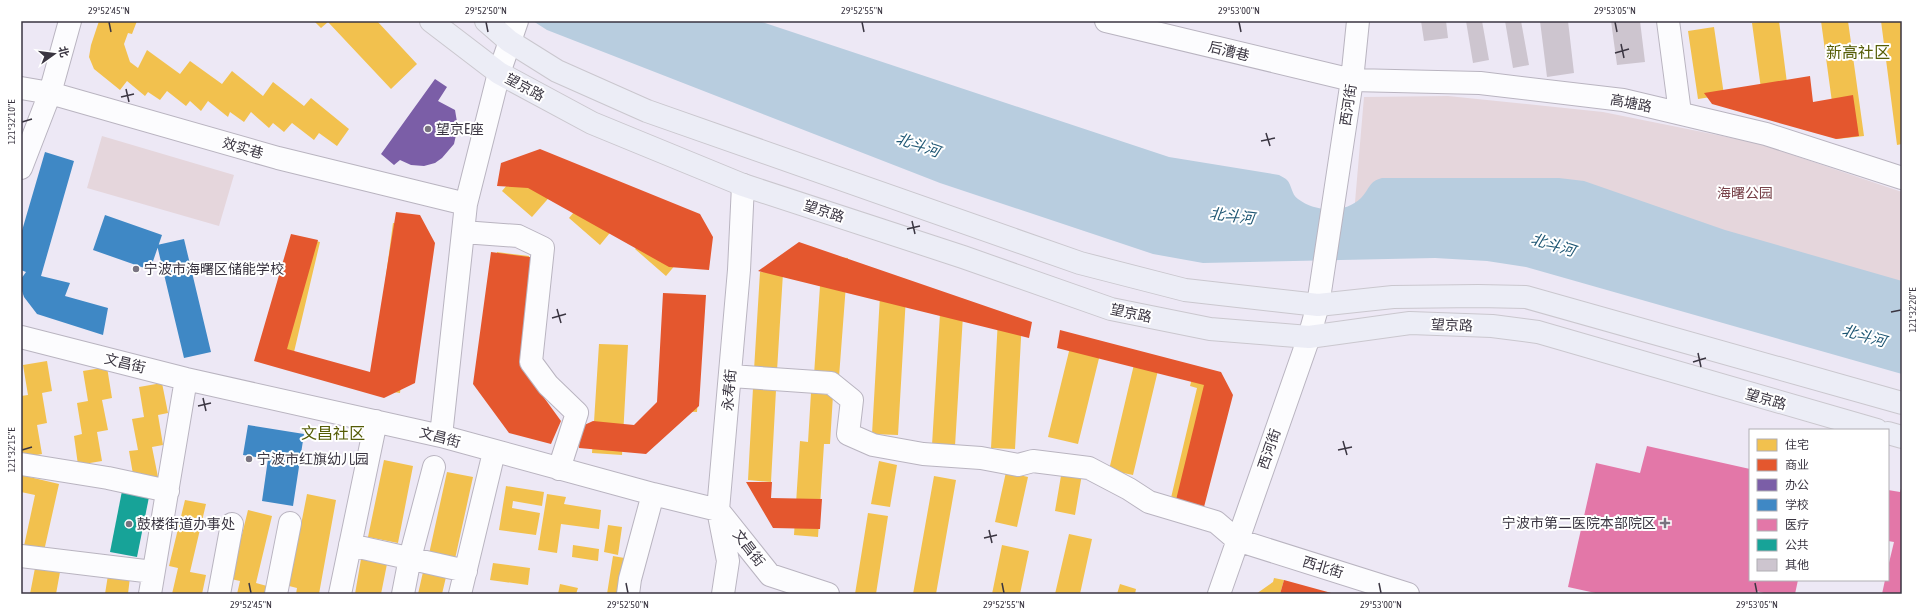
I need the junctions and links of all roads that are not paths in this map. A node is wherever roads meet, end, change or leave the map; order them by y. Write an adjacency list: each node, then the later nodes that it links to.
1 (70, 21): 12 (street)
2 (431, 21): 9 (main road, 望京路)
3 (486, 21): 8 (main road, 望京路)
4 (517, 21): 8 (street)
5 (1106, 21): 10 (street, 后漕巷)
6 (1358, 21): 10 (street, 西河街)
7 (1668, 21): 13 (street)
8 (508, 41): 9 (street); 19 (main road, 望京路)
9 (499, 73): 16 (main road, 望京路); 17 (street)
10 (1352, 80): 13 (street, 高塘路); 19 (street, 西河街)
11 (21, 88): 12 (street, 效实巷)
12 (50, 93): 14 (street); 17 (street, 效实巷)
13 (1680, 113): 15 (street, 高塘路)
14 (21, 168)
15 (1902, 178)
16 (743, 185): 21 (main road, 望京路); 22 (street, 永寿街)
17 (466, 204): 18 (street)
18 (463, 232): 28 (street); 33 (street)
19 (1318, 305): 21 (street, 西河街); 24 (main road, 望京路)
20 (21, 336): 23 (street, 文昌街)
21 (1309, 337): 26 (main road, 望京路); 39 (street, 西河街)
22 (731, 376): 36 (street, 永寿街); 39 (street)
23 (186, 379): 25 (street, 文昌街); 34 (street)
24 (1902, 403)
25 (376, 421): 28 (street, 文昌街); 40 (street)
26 (1874, 429)
27 (1889, 433): 29 (main road)
28 (441, 436): 30 (street, 文昌街)
29 (1902, 437)
30 (494, 452): 33 (street, 文昌街); 43 (street)
31 (21, 464): 34 (street)
32 (434, 467): 42 (street)
33 (559, 469): 35 (street, 文昌街)
34 (168, 492): 44 (street)
35 (653, 494): 36 (street, 文昌街); 51 (street)
36 (718, 510): 52 (street, 永寿街); 53 (street, 文昌街)
37 (290, 523): 47 (street)
38 (232, 524): 46 (street)
39 (1237, 540): 54 (street, 西河街); 55 (street, 西北街)
40 (350, 545): 42 (street); 48 (street)
41 (21, 556): 44 (street)
42 (410, 558): 43 (street); 49 (street)
43 (466, 570): 50 (street)
44 (153, 572): 45 (street)
45 (150, 594)
46 (219, 594)
47 (276, 594)
48 (340, 594)
49 (403, 594)
50 (460, 594)
51 (628, 594)
52 (723, 594)
53 (828, 594)
54 (1219, 594)
55 (1408, 594)

